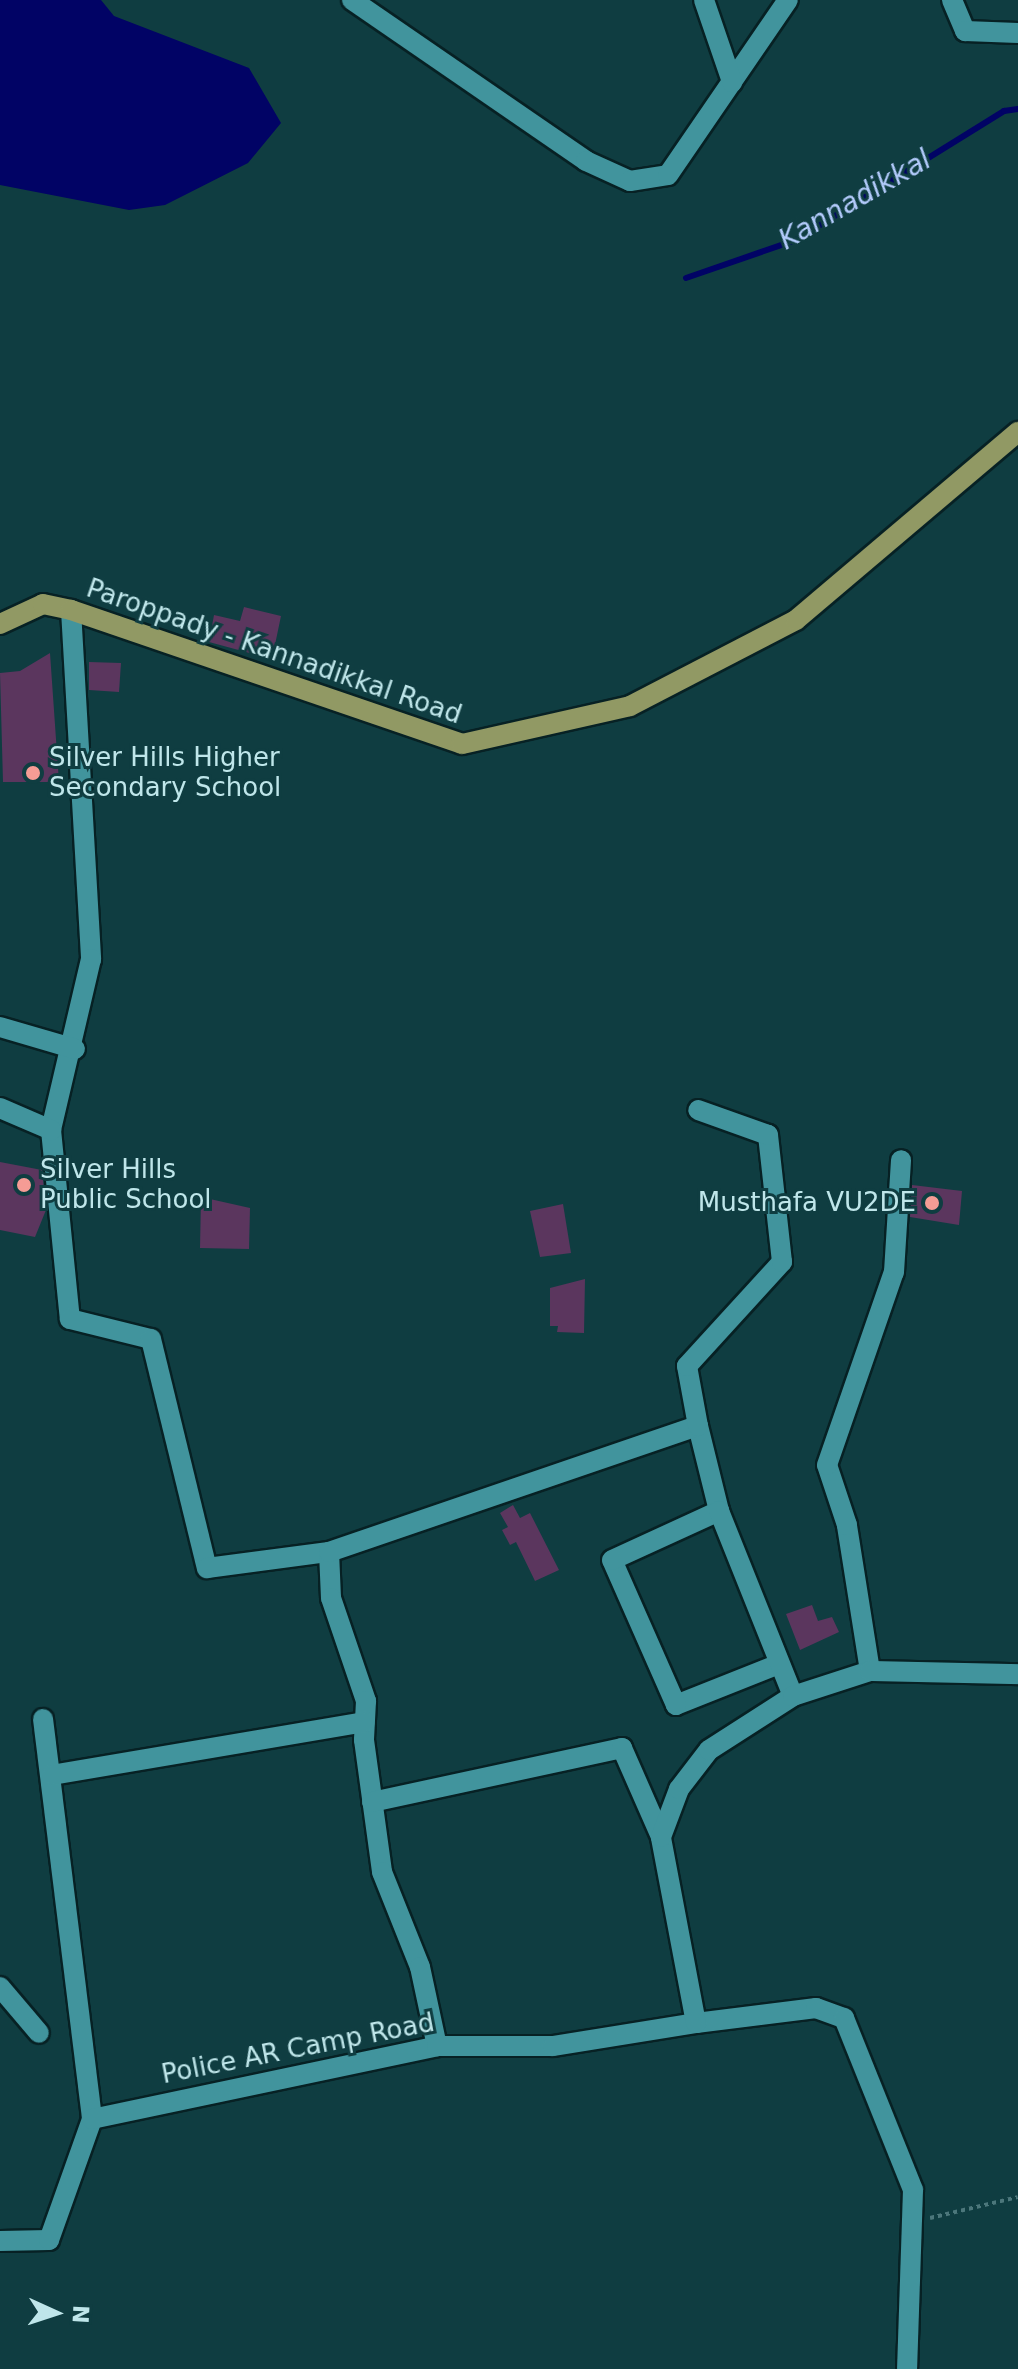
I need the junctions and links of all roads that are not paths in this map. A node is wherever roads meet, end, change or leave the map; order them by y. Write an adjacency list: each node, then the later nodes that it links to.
1 (704, 0): 6 (street)
2 (788, 0): 6 (street)
3 (952, 0): 5 (street)
4 (359, 2): 6 (street)
5 (1018, 33)
6 (732, 82)
7 (1018, 432): 8 (main road, Paroppady - Kannadikkal Road)
8 (71, 610): 9 (main road, Paroppady - Kannadikkal Road); 11 (street)
9 (0, 624)
10 (0, 1027): 11 (street)
11 (75, 1049): 14 (street)
12 (0, 1108): 14 (street)
13 (698, 1110): 16 (street)
14 (51, 1130): 18 (street)
15 (901, 1160): 20 (street)
16 (698, 1426): 17 (street); 18 (street)
17 (719, 1511): 19 (street); 19 (street)
18 (329, 1552): 24 (street)
19 (779, 1664): 22 (street)
20 (870, 1671): 21 (street); 22 (street)
21 (1018, 1674)
22 (793, 1696): 27 (street)
23 (43, 1719): 25 (street)
24 (365, 1722): 25 (street); 26 (street)
25 (52, 1775): 32 (street)
26 (372, 1802): 27 (street); 31 (street)
27 (661, 1837): 29 (street)
28 (0, 1987): 30 (street)
29 (696, 2023): 31 (street, Police AR Camp Road); 34 (street, Police AR Camp Road)
30 (39, 2033)
31 (437, 2046): 32 (street, Police AR Camp Road)
32 (92, 2119): 33 (street)
33 (0, 2241)
34 (907, 2369)

